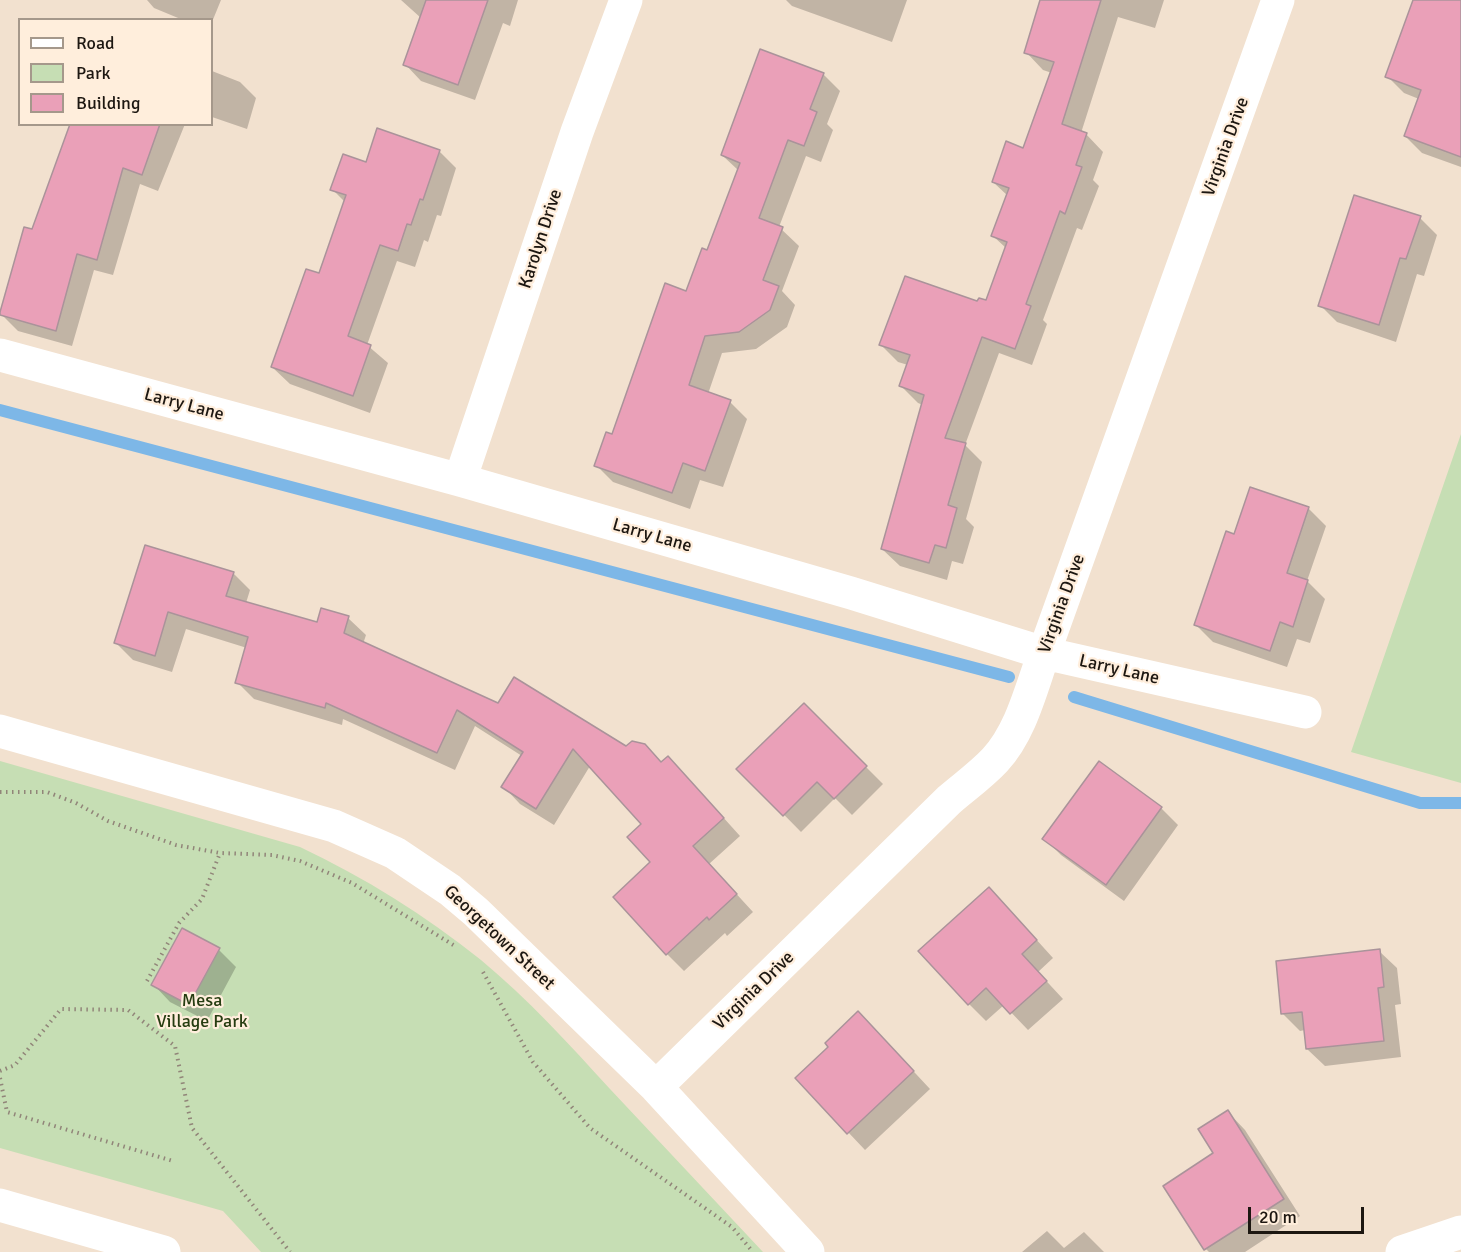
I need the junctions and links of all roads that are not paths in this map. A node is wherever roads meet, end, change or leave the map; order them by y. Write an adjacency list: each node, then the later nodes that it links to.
1 (626, 0): 4 (street, Karolyn Drive)
2 (1278, 0): 5 (street, Virginia Drive)
3 (0, 355): 4 (street, Larry Lane)
4 (460, 480): 5 (street, Larry Lane)
5 (1044, 653): 6 (street, Larry Lane); 8 (street, Virginia Drive)
6 (1305, 712)
7 (0, 731): 8 (street, Georgetown Street)
8 (656, 1087): 12 (street, Georgetown Street)
9 (0, 1205): 11 (street)
10 (1461, 1232): 13 (street)
11 (164, 1252)
12 (808, 1252)
13 (1402, 1252)

